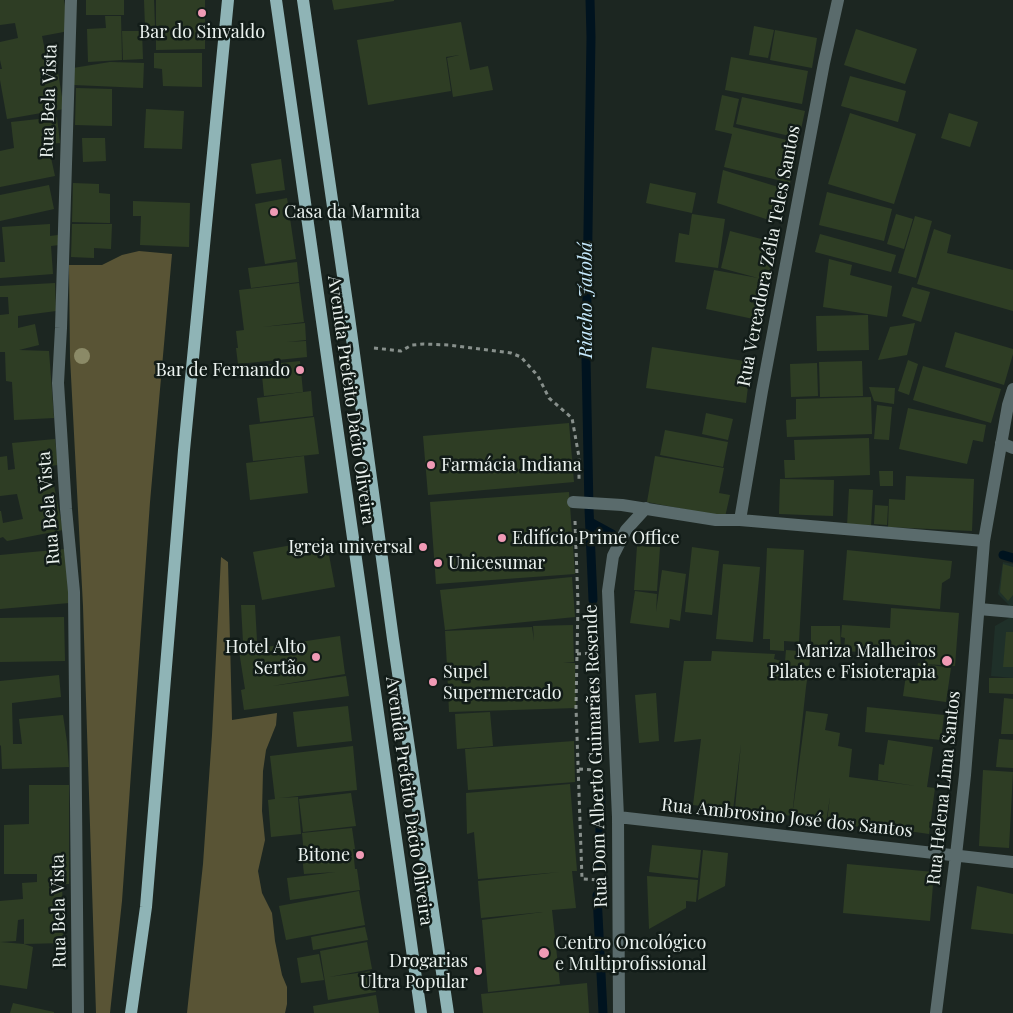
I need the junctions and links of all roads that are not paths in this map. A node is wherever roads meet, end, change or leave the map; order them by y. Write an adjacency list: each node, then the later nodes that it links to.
1 (71, 0): 17 (street, Rua Bela Vista)
2 (228, 0): 18 (main road)
3 (276, 0): 19 (main road, Avenida Prefeito Dácio Oliveira)
4 (303, 0): 20 (main road, Avenida Prefeito Dácio Oliveira)
5 (838, 0): 10 (street, Rua Vereadora Zélia Teles Santos)
6 (1013, 389): 7 (street, Rua Helena Lima Santos)
7 (1007, 445): 11 (street, Rua Helena Lima Santos)
8 (573, 502): 9 (street)
9 (646, 508): 10 (street); 14 (street, Rua Dom Alberto Guimarães Resende)
10 (740, 520): 11 (street)
11 (984, 541): 12 (street, Rua Helena Lima Santos)
12 (979, 609): 13 (street); 15 (street, Rua Helena Lima Santos)
13 (1013, 612)
14 (618, 817): 15 (street, Rua Ambrosino José dos Santos); 21 (street, Rua Dom Alberto Guimarães Resende)
15 (956, 855): 16 (street, Rua Ambrosino José dos Santos); 22 (street, Rua Helena Lima Santos)
16 (1013, 862)
17 (78, 1013)
18 (131, 1013)
19 (421, 1013)
20 (448, 1013)
21 (620, 1013)
22 (936, 1013)

